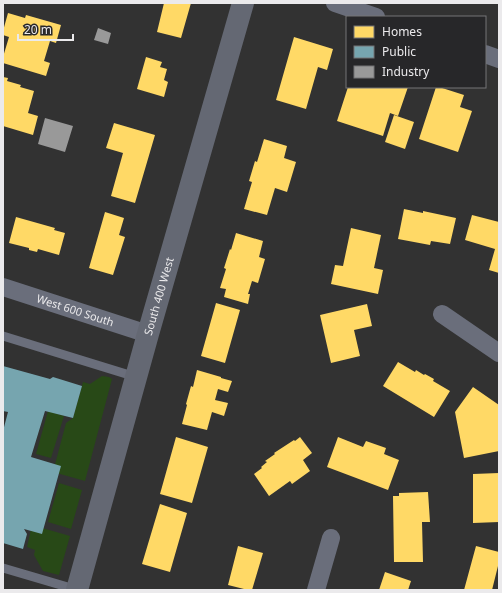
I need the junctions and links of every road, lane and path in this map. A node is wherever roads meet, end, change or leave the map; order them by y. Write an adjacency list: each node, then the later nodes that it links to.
1 (243, 3): 8 (main road, South 400 West)
2 (335, 3): 3 (street)
3 (373, 16)
4 (486, 54): 5 (street)
5 (499, 59)
6 (3, 287): 8 (street, West 600 South)
7 (442, 314): 10 (street)
8 (148, 334): 11 (main road, South 400 West)
9 (3, 336): 11 (lane)
10 (499, 353)
11 (136, 377): 14 (main road, South 400 West)
12 (331, 538): 15 (street)
13 (3, 568): 14 (lane)
14 (78, 590)
15 (316, 590)

